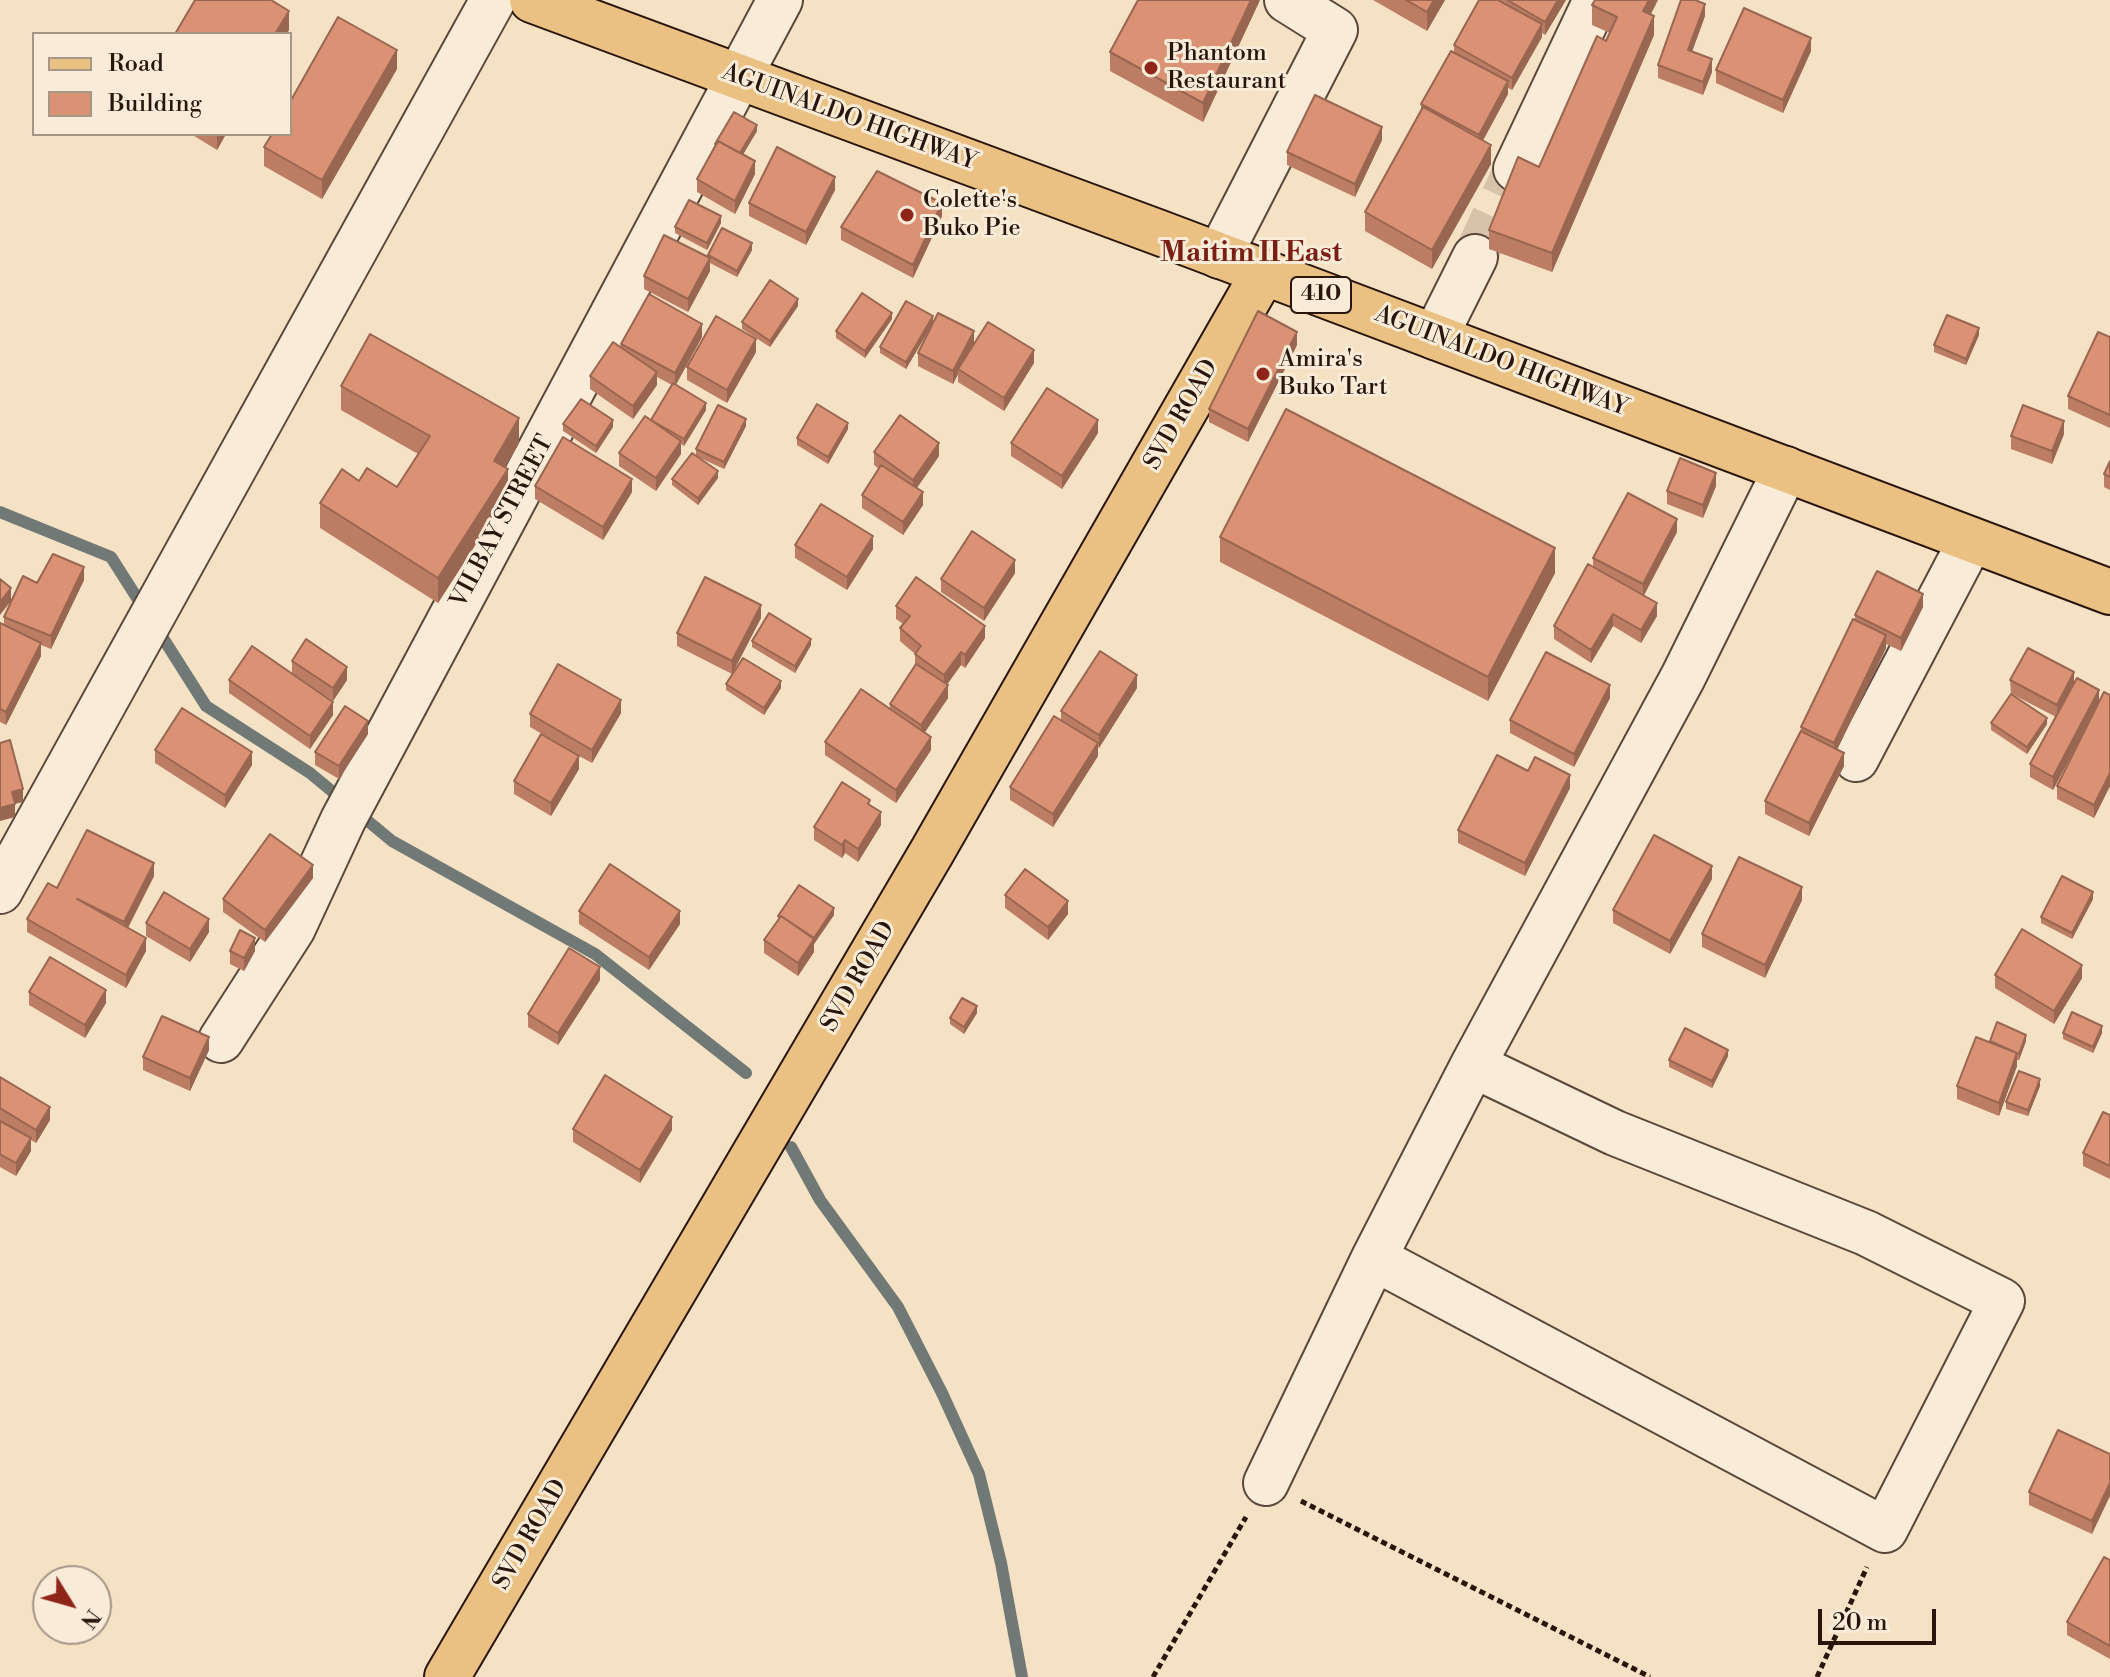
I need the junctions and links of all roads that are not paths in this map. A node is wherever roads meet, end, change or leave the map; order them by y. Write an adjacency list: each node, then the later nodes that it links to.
1 (493, 0): 16 (street)
2 (532, 0): 6 (main road, AGUINALDO HIGHWAY / 410)
3 (780, 0): 6 (street, VILBAY STREET)
4 (1287, 0): 8 (street)
5 (1596, 0): 7 (street)
6 (738, 77): 8 (main road, AGUINALDO HIGHWAY / 410); 17 (street, VILBAY STREET)
7 (1516, 169)
8 (1219, 256): 10 (main road, AGUINALDO HIGHWAY / 410)
9 (1475, 257): 11 (street)
10 (1264, 272): 11 (main road, AGUINALDO HIGHWAY / 410); 21 (main road, SVD ROAD)
11 (1435, 337): 12 (main road, AGUINALDO HIGHWAY / 410)
12 (1786, 469): 13 (main road, AGUINALDO HIGHWAY / 410); 18 (street)
13 (1971, 540): 14 (main road, AGUINALDO HIGHWAY / 410); 15 (street)
14 (2110, 592)
15 (1856, 759)
16 (0, 891)
17 (221, 1040)
18 (1473, 1065): 19 (street); 19 (street)
19 (1374, 1258): 20 (street)
20 (1266, 1483)
21 (447, 1677)

